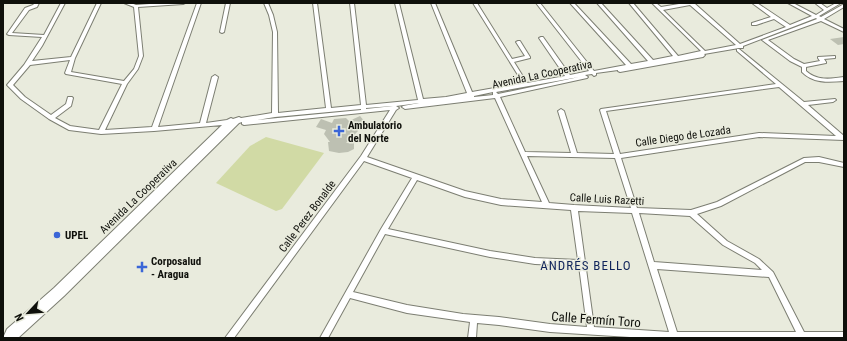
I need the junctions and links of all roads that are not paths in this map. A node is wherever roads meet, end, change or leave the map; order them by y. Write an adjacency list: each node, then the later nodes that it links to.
1 (37, 3): 35 (street)
2 (63, 3): 35 (street)
3 (99, 3): 42 (street)
4 (126, 3): 25 (street)
5 (183, 3): 25 (street)
6 (199, 3): 70 (street)
7 (228, 3): 34 (street)
8 (266, 3): 66 (street)
9 (316, 3): 64 (street)
10 (352, 3): 63 (street)
11 (397, 3): 60 (street)
12 (432, 3): 57 (street)
13 (475, 3): 44 (street)
14 (538, 3): 49 (street)
15 (572, 3): 47 (street)
16 (599, 3): 45 (street)
17 (632, 3): 43 (street)
18 (654, 3): 26 (street)
19 (691, 3): 26 (street); 39 (street)
20 (754, 3): 28 (street)
21 (790, 3): 29 (street)
22 (816, 3): 27 (street)
23 (839, 3): 27 (street, Avenida La Cooperativa)
24 (844, 5): 30 (street, Avenida La Cooperativa)
25 (136, 6): 53 (street)
26 (660, 9): 40 (street)
27 (827, 10): 29 (street, Avenida La Cooperativa)
28 (775, 17): 31 (street); 32 (street)
29 (814, 17): 30 (street); 32 (street, Avenida La Cooperativa)
30 (821, 19): 33 (street); 37 (street, Avenida La Cooperativa)
31 (754, 24)
32 (788, 26): 39 (street, Avenida La Cooperativa)
33 (844, 31)
34 (222, 32)
35 (45, 36): 46 (street)
36 (541, 38): 50 (street)
37 (764, 40): 39 (street, Avenida La Cooperativa); 48 (street)
38 (518, 42): 44 (street)
39 (740, 48): 40 (street, Avenida La Cooperativa); 43 (street, Avenida La Cooperativa); 55 (street)
40 (703, 51): 43 (street, Avenida La Cooperativa)
41 (833, 57): 48 (street)
42 (73, 58): 46 (street); 53 (street)
43 (678, 59): 45 (street, Avenida La Cooperativa); 49 (street, Avenida La Cooperativa)
44 (511, 61): 54 (street)
45 (650, 61): 47 (street, Avenida La Cooperativa)
46 (30, 63): 67 (street)
47 (630, 64): 49 (street, Avenida La Cooperativa)
48 (804, 66): 52 (street)
49 (593, 73): 50 (street, Avenida La Cooperativa); 56 (street, Avenida La Cooperativa)
50 (568, 76): 54 (street, Avenida La Cooperativa)
51 (215, 77): 69 (street)
52 (844, 79)
53 (126, 83): 71 (street)
54 (525, 83): 56 (street, Avenida La Cooperativa)
55 (780, 85): 61 (street); 75 (street)
56 (495, 93): 57 (street, Avenida La Cooperativa); 73 (street)
57 (471, 97): 60 (street, Avenida La Cooperativa); 62 (street, Avenida La Cooperativa)
58 (70, 98): 67 (street)
59 (834, 100): 61 (street)
60 (421, 102): 62 (street, Avenida La Cooperativa)
61 (802, 104): 72 (street)
62 (395, 106): 63 (street, Avenida La Cooperativa); 76 (street, Calle Perez Bonalde)
63 (363, 109): 64 (street, Avenida La Cooperativa); 68 (street, Avenida La Cooperativa)
64 (329, 110): 66 (street, Avenida La Cooperativa)
65 (560, 111): 74 (street)
66 (275, 115): 68 (street, Avenida La Cooperativa)
67 (51, 118): 71 (street)
68 (233, 122): 69 (street); 93 (street, Avenida La Cooperativa); 94 (street, Avenida La Cooperativa)
69 (203, 124): 70 (street)
70 (154, 129): 71 (street)
71 (101, 132)
72 (843, 138): 75 (street, Calle Diego de Lozada)
73 (524, 154): 74 (street, Calle Diego de Lozada); 79 (street)
74 (575, 155): 75 (street, Calle Diego de Lozada)
75 (619, 156): 81 (street)
76 (363, 158): 78 (street, Calle Luis Razetti); 95 (street, Calle Perez Bonalde)
77 (844, 166): 82 (street, Calle Luis Razetti)
78 (416, 176): 79 (street, Calle Luis Razetti); 83 (street)
79 (547, 204): 80 (street, Calle Luis Razetti)
80 (574, 208): 81 (street, Calle Luis Razetti); 84 (street)
81 (636, 211): 82 (street, Calle Luis Razetti); 85 (street)
82 (691, 213): 86 (street)
83 (383, 231): 84 (street); 87 (street)
84 (580, 263): 89 (street)
85 (652, 265): 86 (street); 92 (street)
86 (770, 274): 90 (street)
87 (349, 294): 88 (street, Calle Fermín Toro); 96 (street)
88 (474, 319): 89 (street, Calle Fermín Toro); 97 (street)
89 (591, 330): 92 (street, Calle Fermín Toro)
90 (801, 335): 91 (street, Calle Fermín Toro); 92 (street, Calle Fermín Toro)
91 (844, 336)
92 (675, 337)
93 (6, 338)
94 (10, 338)
95 (229, 338)
96 (324, 338)
97 (472, 338)

